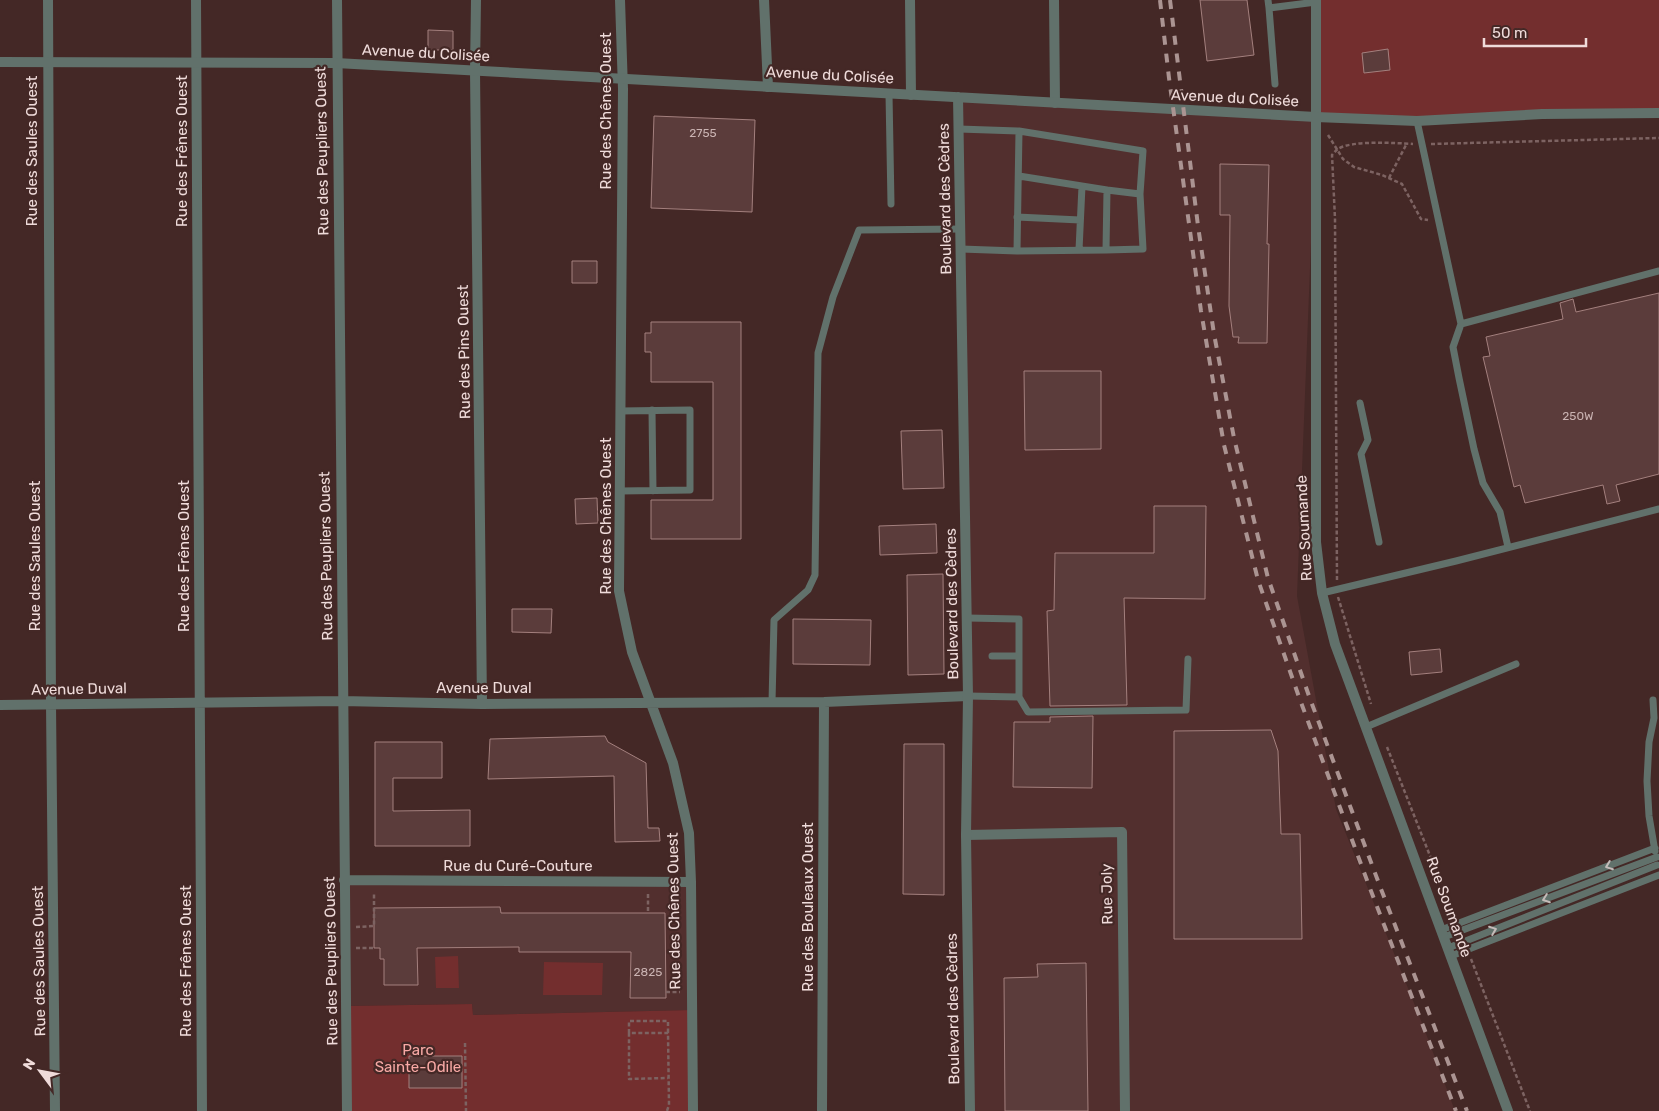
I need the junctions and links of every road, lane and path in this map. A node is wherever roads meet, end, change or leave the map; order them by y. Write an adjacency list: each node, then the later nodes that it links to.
1 (48, 0): 12 (street, Rue des Saules Ouest)
2 (196, 0): 13 (street, Rue des Frênes Ouest)
3 (336, 0): 14 (street, Rue des Peupliers Ouest)
4 (476, 0): 15 (street, Rue des Pins Ouest)
5 (620, 0): 16 (street, Rue des Chênes Ouest)
6 (764, 0): 18 (street)
7 (910, 0): 20 (street)
8 (1054, 0): 22 (street)
9 (1316, 1): 10 (lane); 24 (street, Rue Soumande)
10 (1269, 4): 17 (lane)
11 (0, 62): 12 (street, Avenue du Colisée)
12 (47, 62): 13 (street, Avenue du Colisée); 71 (street, Rue des Saules Ouest)
13 (196, 63): 14 (street, Avenue du Colisée); 69 (street, Rue des Frênes Ouest)
14 (336, 63): 15 (street, Avenue du Colisée); 66 (street, Rue des Peupliers Ouest)
15 (476, 71): 16 (street, Avenue du Colisée); 72 (street, Rue des Pins Ouest)
16 (623, 79): 18 (street, Avenue du Colisée); 50 (street, Rue des Chênes Ouest)
17 (1275, 84)
18 (768, 87): 19 (street, Avenue du Colisée)
19 (889, 94): 20 (street, Avenue du Colisée); 37 (lane)
20 (911, 95): 21 (street, Avenue du Colisée)
21 (958, 98): 22 (street, Avenue du Colisée); 26 (street, Boulevard des Cèdres)
22 (1056, 103): 24 (street, Avenue du Colisée)
23 (1659, 113): 25 (street, Avenue du Colisée)
24 (1316, 117): 25 (street, Avenue du Colisée); 57 (street, Rue Soumande)
25 (1417, 121): 30 (lane)
26 (959, 129): 27 (lane); 41 (street, Boulevard des Cèdres)
27 (1019, 130): 32 (lane); 36 (lane)
28 (1659, 138): 30 (path)
29 (1407, 143): 30 (path); 31 (path); 33 (path)
30 (1422, 144): 40 (lane)
31 (1337, 149): 33 (path); 56 (path)
32 (1019, 176): 34 (lane); 38 (lane)
33 (1389, 178): 40 (path)
34 (1082, 186): 35 (lane); 39 (lane)
35 (1107, 190): 36 (lane); 45 (lane)
36 (1140, 194): 45 (lane)
37 (891, 204)
38 (1017, 217): 39 (lane); 43 (lane)
39 (1080, 220): 44 (lane)
40 (1439, 223): 47 (lane)
41 (961, 229): 42 (street, Boulevard des Cèdres); 67 (lane)
42 (961, 249): 43 (lane); 58 (street, Boulevard des Cèdres)
43 (1017, 250): 44 (lane)
44 (1079, 250): 45 (lane)
45 (1106, 250)
46 (1659, 271): 47 (lane)
47 (1461, 324): 55 (lane)
48 (1360, 403): 54 (lane)
49 (652, 410): 50 (lane); 52 (lane); 52 (lane)
50 (620, 411): 51 (street, Rue des Chênes Ouest)
51 (620, 491): 52 (lane); 70 (street, Rue des Chênes Ouest)
52 (652, 491)
53 (1659, 508): 55 (lane)
54 (1379, 542)
55 (1508, 547): 56 (lane)
56 (1337, 590): 57 (lane); 74 (path)
57 (1322, 593): 75 (street, Rue Soumande)
58 (967, 618): 60 (lane); 63 (street, Boulevard des Cèdres)
59 (992, 656): 60 (lane)
60 (1019, 656): 64 (lane)
61 (1188, 659): 64 (lane)
62 (1516, 664): 74 (lane)
63 (968, 696): 64 (lane); 68 (street, Avenue Duval); 76 (street, Boulevard des Cèdres)
64 (1019, 697)
65 (1653, 700): 77 (lane)
66 (342, 701): 69 (street, Avenue Duval); 72 (street, Avenue Duval); 79 (street, Rue des Peupliers Ouest)
67 (772, 702): 68 (street, Avenue Duval); 70 (street, Avenue Duval)
68 (824, 702): 103 (street, Rue des Bouleaux Ouest)
69 (200, 703): 71 (street, Avenue Duval); 98 (street, Rue des Frênes Ouest)
70 (652, 703): 72 (street, Avenue Duval); 82 (street, Rue des Chênes Ouest)
71 (51, 704): 73 (street, Avenue Duval); 97 (street, Rue des Saules Ouest)
72 (482, 704)
73 (0, 705)
74 (1377, 722): 75 (lane); 84 (path)
75 (1366, 727): 86 (street, Rue Soumande)
76 (966, 835): 104 (street, Boulevard des Cèdres); 105 (street, Rue Joly)
77 (1655, 848): 78 (lane); 84 (lane, one-way to 84)
78 (1658, 867): 86 (lane, one-way to 86); 89 (lane); 90 (lane, one-way to 78)
79 (344, 880): 80 (street, Rue du Curé-Couture); 85 (street, Rue des Peupliers Ouest)
80 (373, 881): 81 (street, Rue du Curé-Couture); 85 (path)
81 (648, 882): 82 (street, Rue du Curé-Couture); 83 (path)
82 (691, 882): 92 (street, Rue des Chênes Ouest)
83 (648, 913)
84 (1457, 924): 86 (lane)
85 (346, 927): 87 (street, Rue des Peupliers Ouest)
86 (1442, 934): 90 (street, Rue Soumande)
87 (346, 948): 88 (path); 99 (street, Rue des Peupliers Ouest)
88 (374, 948)
89 (1467, 949): 90 (lane); 107 (path)
90 (1449, 952): 106 (street, Rue Soumande)
91 (666, 992): 92 (path)
92 (692, 992): 102 (street, Rue des Chênes Ouest)
93 (629, 1033): 94 (path); 94 (path); 96 (path)
94 (668, 1033): 96 (path)
95 (465, 1043): 100 (path)
96 (668, 1078): 101 (path)
97 (55, 1111)
98 (202, 1111)
99 (347, 1111)
100 (466, 1111)
101 (667, 1111)
102 (693, 1111)
103 (822, 1111)
104 (970, 1111)
105 (1125, 1111)
106 (1508, 1111)
107 (1530, 1111)

